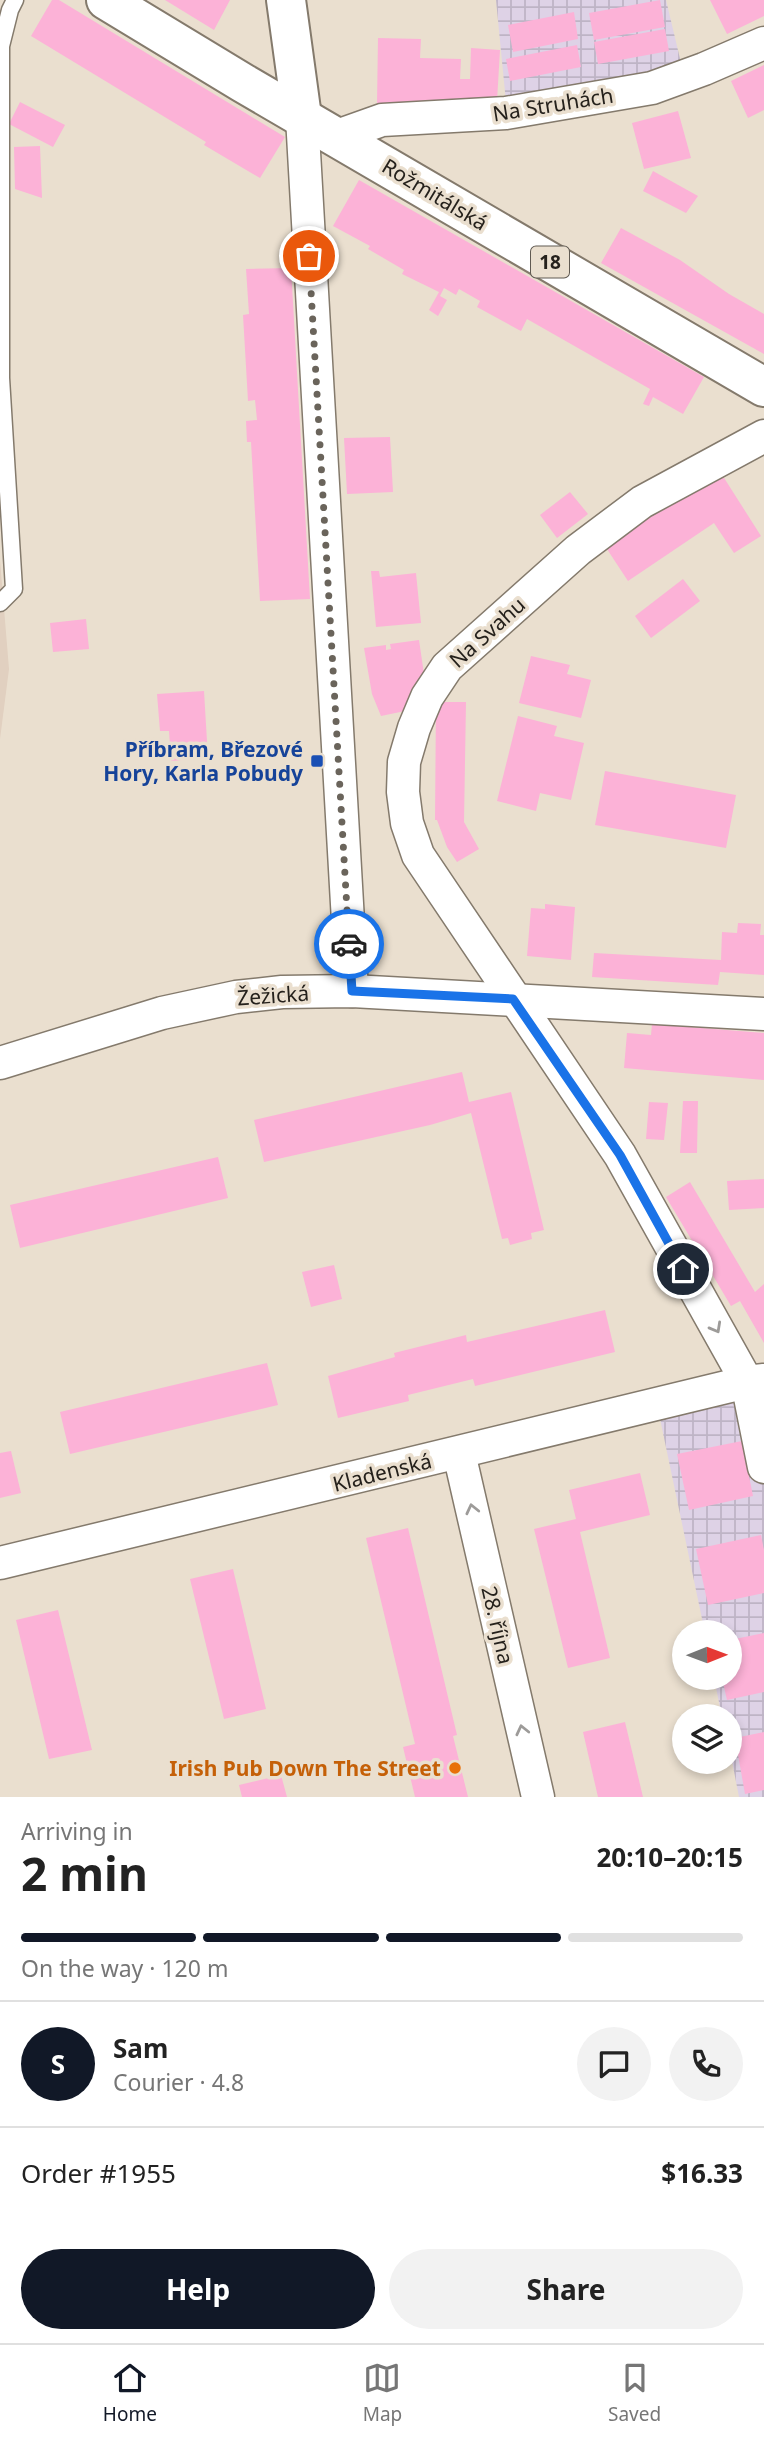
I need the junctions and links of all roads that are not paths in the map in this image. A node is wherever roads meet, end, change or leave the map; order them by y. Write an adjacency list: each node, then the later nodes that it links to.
1 (15, 0): 9 (lane)
2 (106, 0): 5 (main road, Rožmitálská / 18)
3 (286, 0): 5 (main road)
4 (764, 43): 6 (street, Na Struhách)
5 (302, 117): 6 (main road, Rožmitálská / 18); 10 (street)
6 (337, 136): 7 (main road, Rožmitálská / 18)
7 (764, 387)
8 (764, 436): 11 (street, Na Svahu)
9 (0, 603)
10 (352, 991): 11 (street, Žežická); 13 (street, Žežická)
11 (513, 999): 12 (street, Žežická); 14 (street, Na Svahu, one-way to 14)
12 (764, 1014)
13 (0, 1063)
14 (755, 1381): 15 (street, Kladenská); 16 (street, Na Svahu)
15 (459, 1453): 17 (street, Kladenská); 18 (street, 28. října, one-way to 15)
16 (764, 1467)
17 (0, 1563)
18 (538, 1797)

